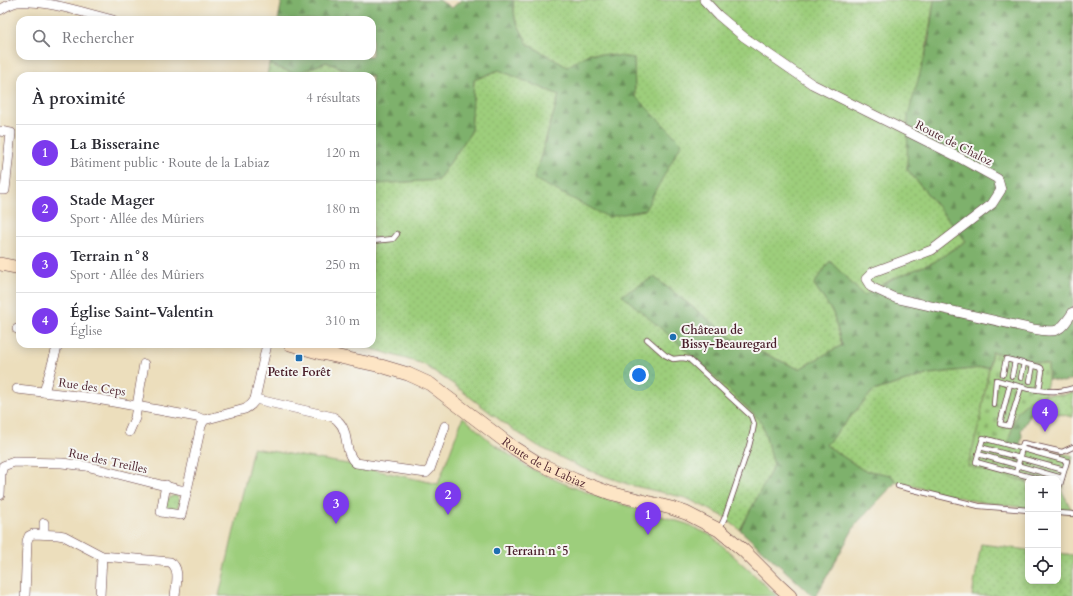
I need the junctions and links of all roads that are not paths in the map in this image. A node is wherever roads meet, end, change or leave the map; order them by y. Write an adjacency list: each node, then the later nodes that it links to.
1 (704, 0): 10 (street, Route de Chaloz)
2 (0, 10): 3 (street)
3 (98, 16)
4 (0, 131): 5 (street)
5 (0, 190)
6 (397, 234): 7 (lane)
7 (376, 241)
8 (0, 264): 9 (main road)
9 (16, 267)
10 (1073, 312)
11 (647, 339): 54 (lane)
12 (57, 348): 28 (street, Rue des Ceps)
13 (266, 348): 29 (street)
14 (304, 348): 54 (main road, Route de la Labiaz)
15 (1015, 361): 16 (lane); 19 (lane); 20 (lane)
16 (1024, 363): 18 (lane); 21 (lane)
17 (144, 364): 31 (street, Rue des Ceps)
18 (1033, 365): 22 (lane); 27 (lane)
19 (1003, 374)
20 (1012, 376)
21 (1021, 378)
22 (1030, 381)
23 (1010, 384): 24 (lane); 24 (lane); 30 (lane)
24 (1021, 386): 27 (lane)
25 (1073, 388): 27 (lane)
26 (17, 389): 28 (street, Rue des Ceps)
27 (1039, 390)
28 (44, 392): 31 (street, Rue des Ceps)
29 (255, 399): 32 (street); 33 (street)
30 (994, 405)
31 (136, 406): 32 (street, Rue des Ceps); 34 (street, Rue des Ceps)
32 (204, 420): 48 (street)
33 (445, 426)
34 (129, 432)
35 (1073, 446): 37 (lane)
36 (980, 447): 37 (lane); 38 (lane); 39 (lane)
37 (1021, 449): 39 (lane); 41 (lane)
38 (978, 454): 40 (lane); 42 (lane)
39 (1019, 457): 40 (lane); 41 (lane)
40 (1018, 465): 42 (lane); 44 (lane)
41 (1064, 470): 44 (lane)
42 (1016, 473): 43 (lane)
43 (1027, 476)
44 (1062, 478): 45 (lane)
45 (1061, 482)
46 (166, 486): 48 (street, Rue des Treilles); 48 (street); 49 (street, Rue des Treilles)
47 (898, 486): 50 (lane)
48 (187, 490)
49 (0, 496)
50 (1025, 510)
51 (1061, 512): 52 (lane)
52 (1073, 514)
53 (44, 523): 55 (street)
54 (719, 530): 60 (main road, Route de la Labiaz)
55 (44, 534): 56 (street); 57 (street)
56 (102, 556): 58 (street); 59 (street)
57 (25, 596)
58 (100, 596)
59 (175, 596)
60 (790, 596)

